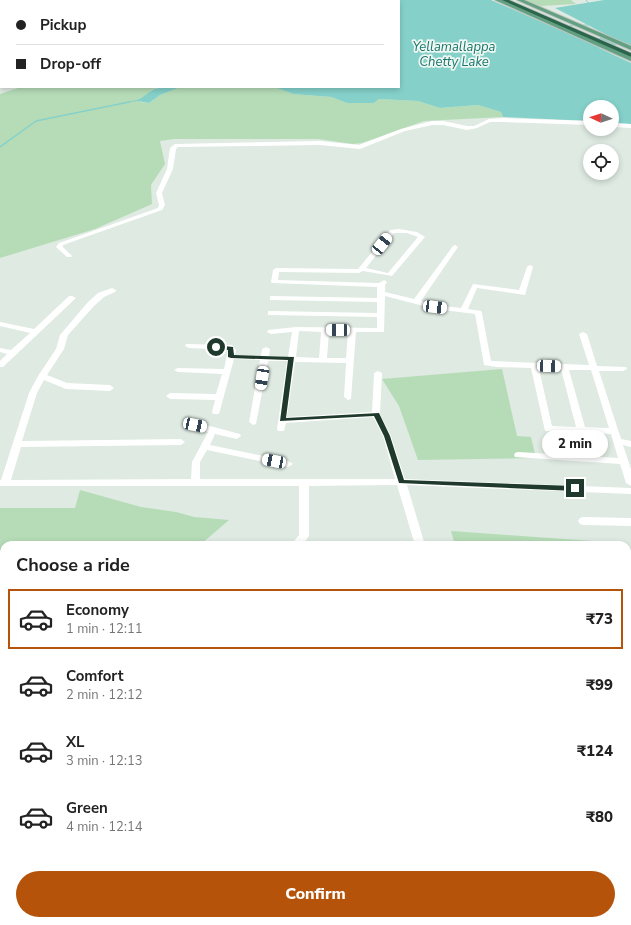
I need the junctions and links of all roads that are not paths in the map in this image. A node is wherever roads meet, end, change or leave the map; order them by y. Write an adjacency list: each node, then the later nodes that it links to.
1 (498, 0): 5 (main road)
2 (504, 0): 5 (highway)
3 (513, 0): 5 (highway)
4 (520, 0): 5 (main road)
5 (597, 38): 6 (main road); 6 (highway)
6 (616, 46): 7 (main road); 8 (highway); 9 (highway); 10 (main road)
7 (631, 48)
8 (631, 51)
9 (631, 55)
10 (631, 59)
11 (583, 124): 15 (street)
12 (619, 125): 13 (street)
13 (631, 126)
14 (455, 247): 23 (street)
15 (69, 256)
16 (530, 267): 24 (street)
17 (362, 269): 18 (street); 18 (street); 20 (street)
18 (390, 275): 20 (street)
19 (112, 290): 50 (street)
20 (381, 293): 22 (street); 23 (street); 26 (street)
21 (72, 298): 31 (street)
22 (272, 298)
23 (417, 301): 24 (street)
24 (464, 310): 43 (street)
25 (271, 313): 26 (street)
26 (380, 315): 30 (street)
27 (0, 324): 31 (street)
28 (296, 329): 29 (street); 32 (street); 39 (street)
29 (325, 330): 30 (street); 40 (street)
30 (352, 330): 41 (street)
31 (36, 332): 36 (street)
32 (271, 332)
33 (583, 334): 45 (street)
34 (189, 346): 38 (street)
35 (0, 350): 36 (street)
36 (13, 353): 42 (street)
37 (265, 353): 38 (street); 39 (street); 57 (street)
38 (231, 357): 48 (street)
39 (292, 358): 40 (street); 56 (street)
40 (322, 360): 41 (street)
41 (350, 361): 54 (street)
42 (0, 365)
43 (534, 366): 44 (street); 59 (street)
44 (564, 367): 45 (street); 59 (street)
45 (594, 368): 46 (street); 61 (street)
46 (623, 369)
47 (178, 370): 48 (street)
48 (227, 372): 53 (street)
49 (378, 372): 56 (street)
50 (42, 376): 51 (street); 65 (street)
51 (110, 388)
52 (170, 396): 53 (street)
53 (220, 396): 55 (street)
54 (348, 397)
55 (216, 412)
56 (376, 414): 72 (street)
57 (253, 422)
58 (195, 425): 60 (street)
59 (581, 430): 61 (street)
60 (213, 431): 62 (street); 67 (street)
61 (614, 431): 63 (street)
62 (237, 436)
63 (617, 441): 66 (street); 69 (street)
64 (182, 442): 65 (street)
65 (19, 444): 73 (street)
66 (631, 444)
67 (206, 447): 70 (street); 74 (street)
68 (518, 455): 69 (street)
69 (624, 461): 71 (street)
70 (288, 464)
71 (629, 471): 76 (street)
72 (402, 482): 75 (street); 77 (street); 81 (street)
73 (3, 483): 74 (street)
74 (194, 483): 75 (street)
75 (304, 483): 80 (street)
76 (631, 483)
77 (631, 491)
78 (583, 521): 79 (street)
79 (631, 522)
80 (300, 541)
81 (419, 541)

